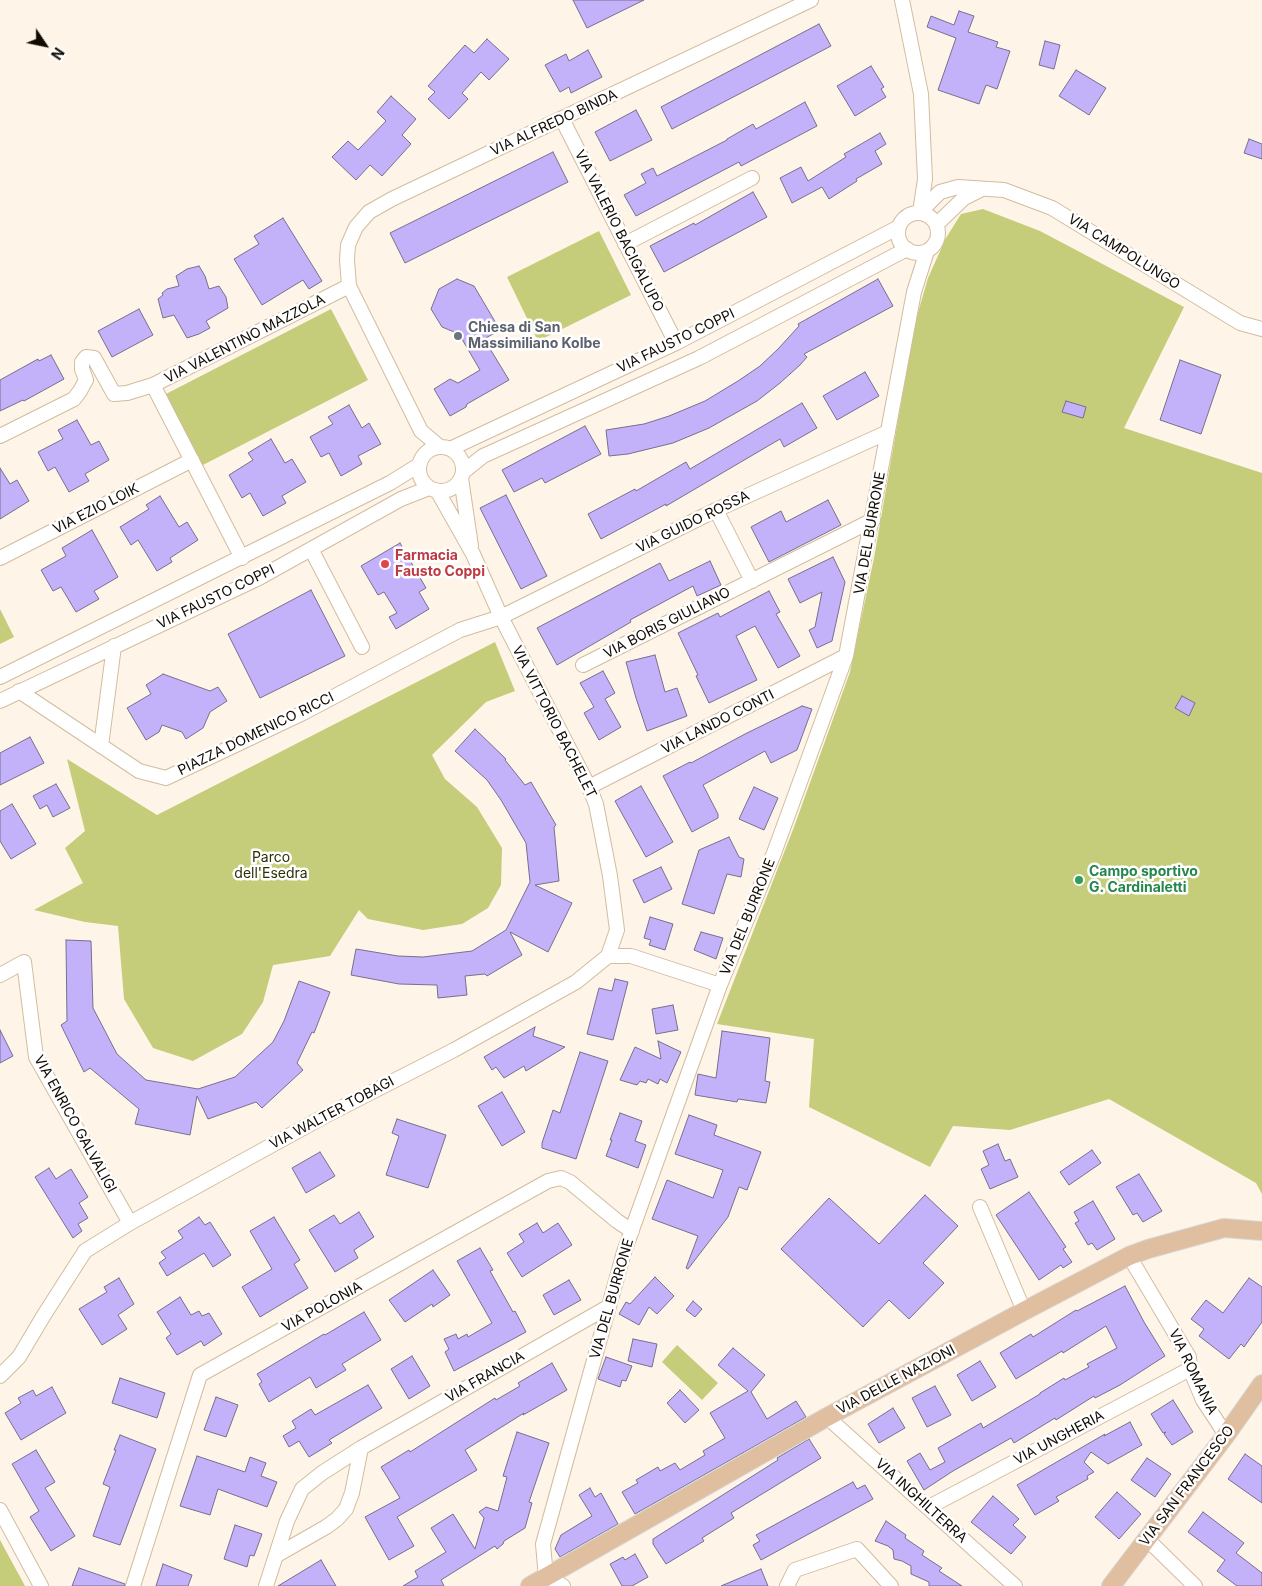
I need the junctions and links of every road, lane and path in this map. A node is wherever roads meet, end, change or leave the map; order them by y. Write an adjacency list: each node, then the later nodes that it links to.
1 (811, 0): 3 (street, VIA ALFREDO BINDA)
2 (902, 0): 6 (street)
3 (562, 119): 9 (street, VIA VALERIO BACIGALUPO); 12 (street, VIA ALFREDO BINDA)
4 (752, 178): 9 (street)
5 (980, 190): 6 (street, VIA CAMPOLUNGO); 7 (street); 13 (street, VIA CAMPOLUNGO)
6 (920, 212): 7 (street); 8 (street)
7 (937, 224): 11 (street)
8 (899, 227): 10 (street); 14 (street, VIA FAUSTO COPPI)
9 (625, 244): 14 (street, VIA VALERIO BACIGALUPO)
10 (907, 250): 11 (street); 22 (street, VIA FAUSTO COPPI)
11 (927, 251): 17 (street, VIA DEL BURRONE)
12 (349, 286): 15 (street, VIA VALENTINO MAZZOLA); 16 (street)
13 (1262, 329)
14 (676, 343): 19 (street, VIA FAUSTO COPPI)
15 (153, 386): 18 (street); 20 (street, VIA VALENTINO MAZZOLA)
16 (421, 431): 19 (street); 21 (street)
17 (888, 432): 24 (street, VIA GUIDO ROSSA); 25 (street, VIA DEL BURRONE)
18 (0, 436)
19 (445, 448): 21 (street, VIA FAUSTO COPPI); 22 (street)
20 (192, 460): 28 (street, VIA EZIO LOIK); 29 (street, VIA VALENTINO MAZZOLA)
21 (420, 461): 23 (street); 29 (street, VIA FAUSTO COPPI)
22 (462, 475): 23 (street, VIA FAUSTO COPPI); 27 (street, VIA VITTORIO BACHELET)
23 (433, 490): 26 (street, VIA FAUSTO COPPI); 27 (street, VIA VITTORIO BACHELET)
24 (716, 510): 30 (street); 31 (street, VIA GUIDO ROSSA)
25 (873, 520): 30 (street, VIA BORIS GIULIANO); 34 (street, VIA DEL BURRONE)
26 (311, 549): 32 (street, VIA FAUSTO COPPI); 33 (street)
27 (473, 554): 31 (street, VIA VITTORIO BACHELET)
28 (0, 558)
29 (242, 558): 36 (street, VIA FAUSTO COPPI)
30 (752, 581): 35 (street, VIA BORIS GIULIANO)
31 (501, 617): 39 (street, PIAZZA DOMENICO RICCI); 40 (street, VIA VITTORIO BACHELET)
32 (114, 646): 37 (street, VIA FAUSTO COPPI); 39 (street)
33 (362, 647)
34 (846, 656): 40 (street, VIA LANDO CONTI); 43 (street, VIA DEL BURRONE)
35 (583, 665)
36 (0, 677)
37 (19, 691): 38 (street, VIA FAUSTO COPPI); 39 (street, PIAZZA DOMENICO RICCI)
38 (0, 701)
39 (101, 746)
40 (589, 787): 41 (street, VIA VITTORIO BACHELET)
41 (608, 956): 43 (street); 45 (street, VIA WALTER TOBAGI)
42 (0, 975): 45 (street, VIA ENRICO GALVALIGI)
43 (720, 986): 46 (street, VIA DEL BURRONE)
44 (980, 1207): 50 (street)
45 (130, 1223): 52 (street, VIA WALTER TOBAGI)
46 (632, 1231): 49 (street, VIA DEL BURRONE); 63 (street, VIA POLONIA)
47 (1262, 1231): 48 (main road, VIA DELLE NAZIONI)
48 (1129, 1256): 50 (main road, VIA DELLE NAZIONI); 51 (street, VIA ROMANIA)
49 (608, 1307): 56 (street, VIA FRANCIA); 61 (street, VIA DEL BURRONE)
50 (1024, 1311): 54 (main road, VIA DELLE NAZIONI)
51 (1190, 1369): 55 (street, VIA ROMANIA); 57 (street, VIA UNGHERIA)
52 (0, 1376)
53 (1262, 1384): 55 (main road, VIA SAN FRANCESCO)
54 (827, 1417): 57 (street, VIA INGHILTERRA); 61 (main road, VIA DELLE NAZIONI)
55 (1226, 1435): 59 (main road, VIA SAN FRANCESCO)
56 (361, 1448): 60 (street, VIA FRANCIA); 60 (street)
57 (929, 1507): 69 (street, VIA INGHILTERRA)
58 (0, 1510): 62 (street)
59 (1147, 1539): 70 (main road, VIA SAN FRANCESCO); 71 (street)
60 (277, 1555): 64 (street, VIA FRANCIA)
61 (545, 1581): 65 (main road, VIA DELLE NAZIONI); 66 (street)
62 (41, 1586)
63 (133, 1586)
64 (266, 1586)
65 (530, 1586)
66 (563, 1586)
67 (787, 1586): 68 (street)
68 (891, 1586)
69 (1015, 1586)
70 (1111, 1586)
71 (1195, 1586)

